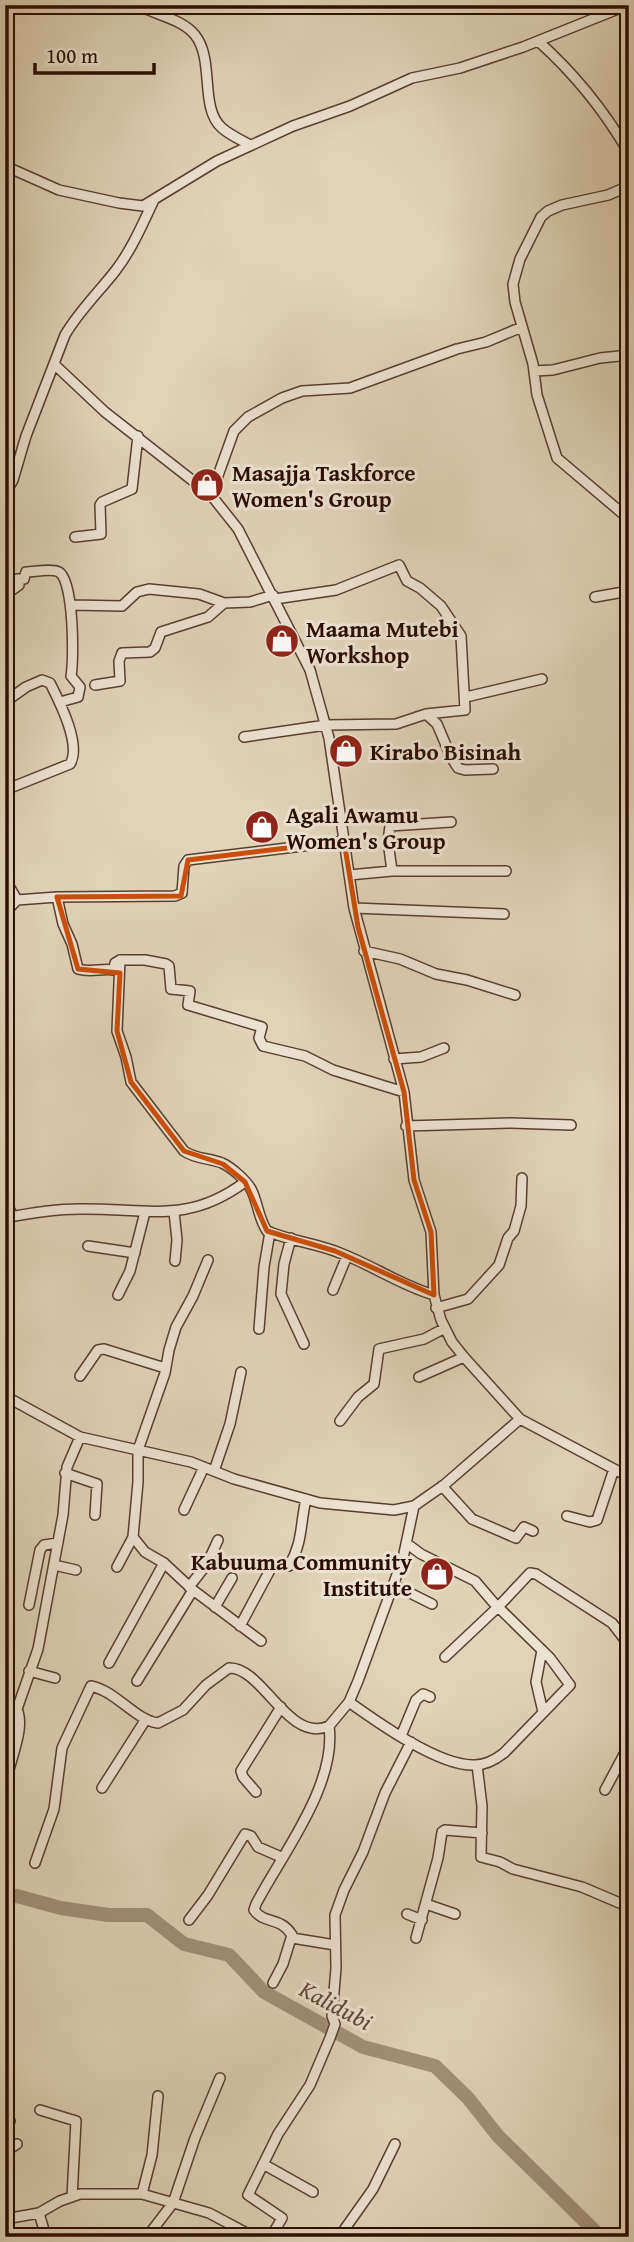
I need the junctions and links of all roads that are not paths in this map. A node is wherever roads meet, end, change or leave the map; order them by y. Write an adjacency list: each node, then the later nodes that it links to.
1 (138, 5): 4 (street)
2 (628, 5): 3 (street)
3 (538, 41): 4 (street); 5 (street)
4 (250, 145): 8 (street)
5 (629, 153)
6 (5, 166): 8 (street)
7 (629, 186): 9 (street)
8 (154, 201): 11 (street)
9 (522, 327): 12 (street); 15 (street)
10 (629, 355): 12 (street)
11 (54, 364): 13 (street); 14 (street)
12 (534, 372): 16 (street)
13 (138, 436): 15 (street); 17 (street)
14 (5, 494)
15 (211, 495): 20 (street)
16 (629, 519)
17 (75, 537)
18 (629, 591): 21 (street)
19 (5, 595): 23 (street)
20 (274, 597): 22 (street); 26 (street); 30 (street)
21 (595, 597)
22 (224, 603): 23 (street); 25 (street)
23 (71, 605): 28 (street)
24 (542, 679): 26 (street)
25 (95, 685)
26 (466, 697): 29 (street)
27 (5, 702): 28 (street)
28 (60, 702): 33 (street)
29 (426, 714): 30 (street); 32 (street)
30 (326, 725): 31 (street); 35 (street)
31 (244, 737)
32 (493, 769)
33 (5, 790)
34 (451, 822): 36 (street)
35 (344, 841): 38 (street); 40 (street)
36 (392, 871): 37 (street); 38 (street)
37 (506, 871)
38 (349, 875): 42 (street)
39 (5, 879): 41 (street)
40 (57, 897): 41 (street); 46 (street)
41 (18, 900): 43 (street)
42 (354, 908): 44 (street); 45 (street)
43 (5, 913)
44 (504, 914)
45 (364, 951): 47 (street); 49 (street)
46 (120, 960): 50 (street); 54 (street)
47 (515, 995)
48 (444, 1048): 49 (street)
49 (394, 1059): 50 (street)
50 (404, 1092): 52 (street)
51 (571, 1125): 52 (street)
52 (406, 1126): 68 (street)
53 (522, 1178): 69 (street)
54 (246, 1182): 57 (street); 59 (street)
55 (5, 1201): 58 (street)
56 (145, 1212): 57 (street); 58 (street); 62 (street)
57 (174, 1212): 65 (street)
58 (9, 1217)
59 (270, 1232): 60 (street); 71 (street)
60 (291, 1238): 63 (street); 72 (street)
61 (88, 1245): 62 (street)
62 (135, 1253): 67 (street)
63 (347, 1256): 66 (street); 68 (street)
64 (208, 1260): 74 (street)
65 (175, 1261)
66 (333, 1290)
67 (118, 1295)
68 (434, 1295): 69 (street)
69 (436, 1308): 70 (street)
70 (444, 1328): 73 (street); 80 (street)
71 (259, 1329)
72 (304, 1344)
73 (464, 1357): 77 (street); 79 (street)
74 (166, 1368): 76 (street); 82 (street)
75 (241, 1372): 85 (street)
76 (80, 1376)
77 (419, 1377)
78 (5, 1396): 81 (street)
79 (520, 1419): 84 (street); 88 (street)
80 (340, 1420)
81 (80, 1437): 82 (street); 86 (street)
82 (138, 1450): 83 (street); 95 (street)
83 (204, 1467): 85 (street); 91 (street)
84 (614, 1469): 87 (street); 93 (street)
85 (214, 1471): 89 (street)
86 (65, 1473): 92 (street); 98 (street)
87 (629, 1477)
88 (442, 1486): 90 (street); 94 (street)
89 (306, 1499): 90 (street); 101 (street)
90 (414, 1506): 97 (street)
91 (184, 1510)
92 (94, 1515)
93 (567, 1516)
94 (533, 1531)
95 (133, 1537): 99 (street); 102 (street)
96 (218, 1540): 107 (street)
97 (406, 1542): 106 (street); 111 (street)
98 (58, 1543): 100 (street); 109 (street)
99 (163, 1563): 107 (street); 117 (street)
100 (54, 1565): 103 (street); 118 (street)
101 (289, 1566)
102 (117, 1567)
103 (76, 1570)
104 (270, 1570): 112 (street)
105 (232, 1578): 110 (street)
106 (394, 1585): 108 (street); 122 (street)
107 (191, 1588): 110 (street); 120 (street)
108 (432, 1604)
109 (29, 1605)
110 (215, 1607): 112 (street)
111 (498, 1607): 114 (street); 115 (street); 116 (street)
112 (240, 1626): 113 (street)
113 (261, 1642)
114 (629, 1645)
115 (542, 1650): 125 (street); 125 (street)
116 (445, 1657)
117 (109, 1662)
118 (29, 1671): 119 (street); 124 (street)
119 (55, 1678)
120 (137, 1681)
121 (430, 1697): 129 (street)
122 (349, 1702): 128 (street); 129 (street)
123 (281, 1707): 127 (street); 128 (street); 136 (street)
124 (17, 1709): 126 (street); 133 (street)
125 (543, 1712): 132 (street)
126 (5, 1713)
127 (146, 1719): 134 (street); 139 (street)
128 (329, 1726): 138 (street)
129 (401, 1736): 130 (street)
130 (411, 1742): 132 (street); 148 (street)
131 (629, 1745): 135 (street)
132 (477, 1765): 137 (street)
133 (8, 1774)
134 (102, 1788)
135 (605, 1790)
136 (256, 1792)
137 (482, 1833): 140 (street); 141 (street)
138 (281, 1857): 144 (street); 146 (street)
139 (35, 1863)
140 (426, 1904): 143 (street); 145 (street)
141 (629, 1907)
142 (407, 1914): 145 (street)
143 (455, 1914)
144 (189, 1920)
145 (422, 1920): 147 (street)
146 (292, 1938): 148 (street); 149 (street)
147 (416, 1938)
148 (335, 1945): 156 (street)
149 (272, 1983)
150 (220, 2078): 160 (street)
151 (159, 2096): 158 (street)
152 (40, 2110): 159 (street)
153 (17, 2144): 155 (street)
154 (395, 2144): 167 (street)
155 (5, 2152)
156 (263, 2164): 157 (street); 166 (street)
157 (313, 2192)
158 (142, 2194): 159 (street); 160 (street)
159 (72, 2197): 161 (street)
160 (173, 2203): 164 (street); 165 (street)
161 (39, 2213): 162 (street); 163 (street)
162 (5, 2219)
163 (46, 2237)
164 (147, 2237)
165 (254, 2237)
166 (271, 2237)
167 (340, 2237)

